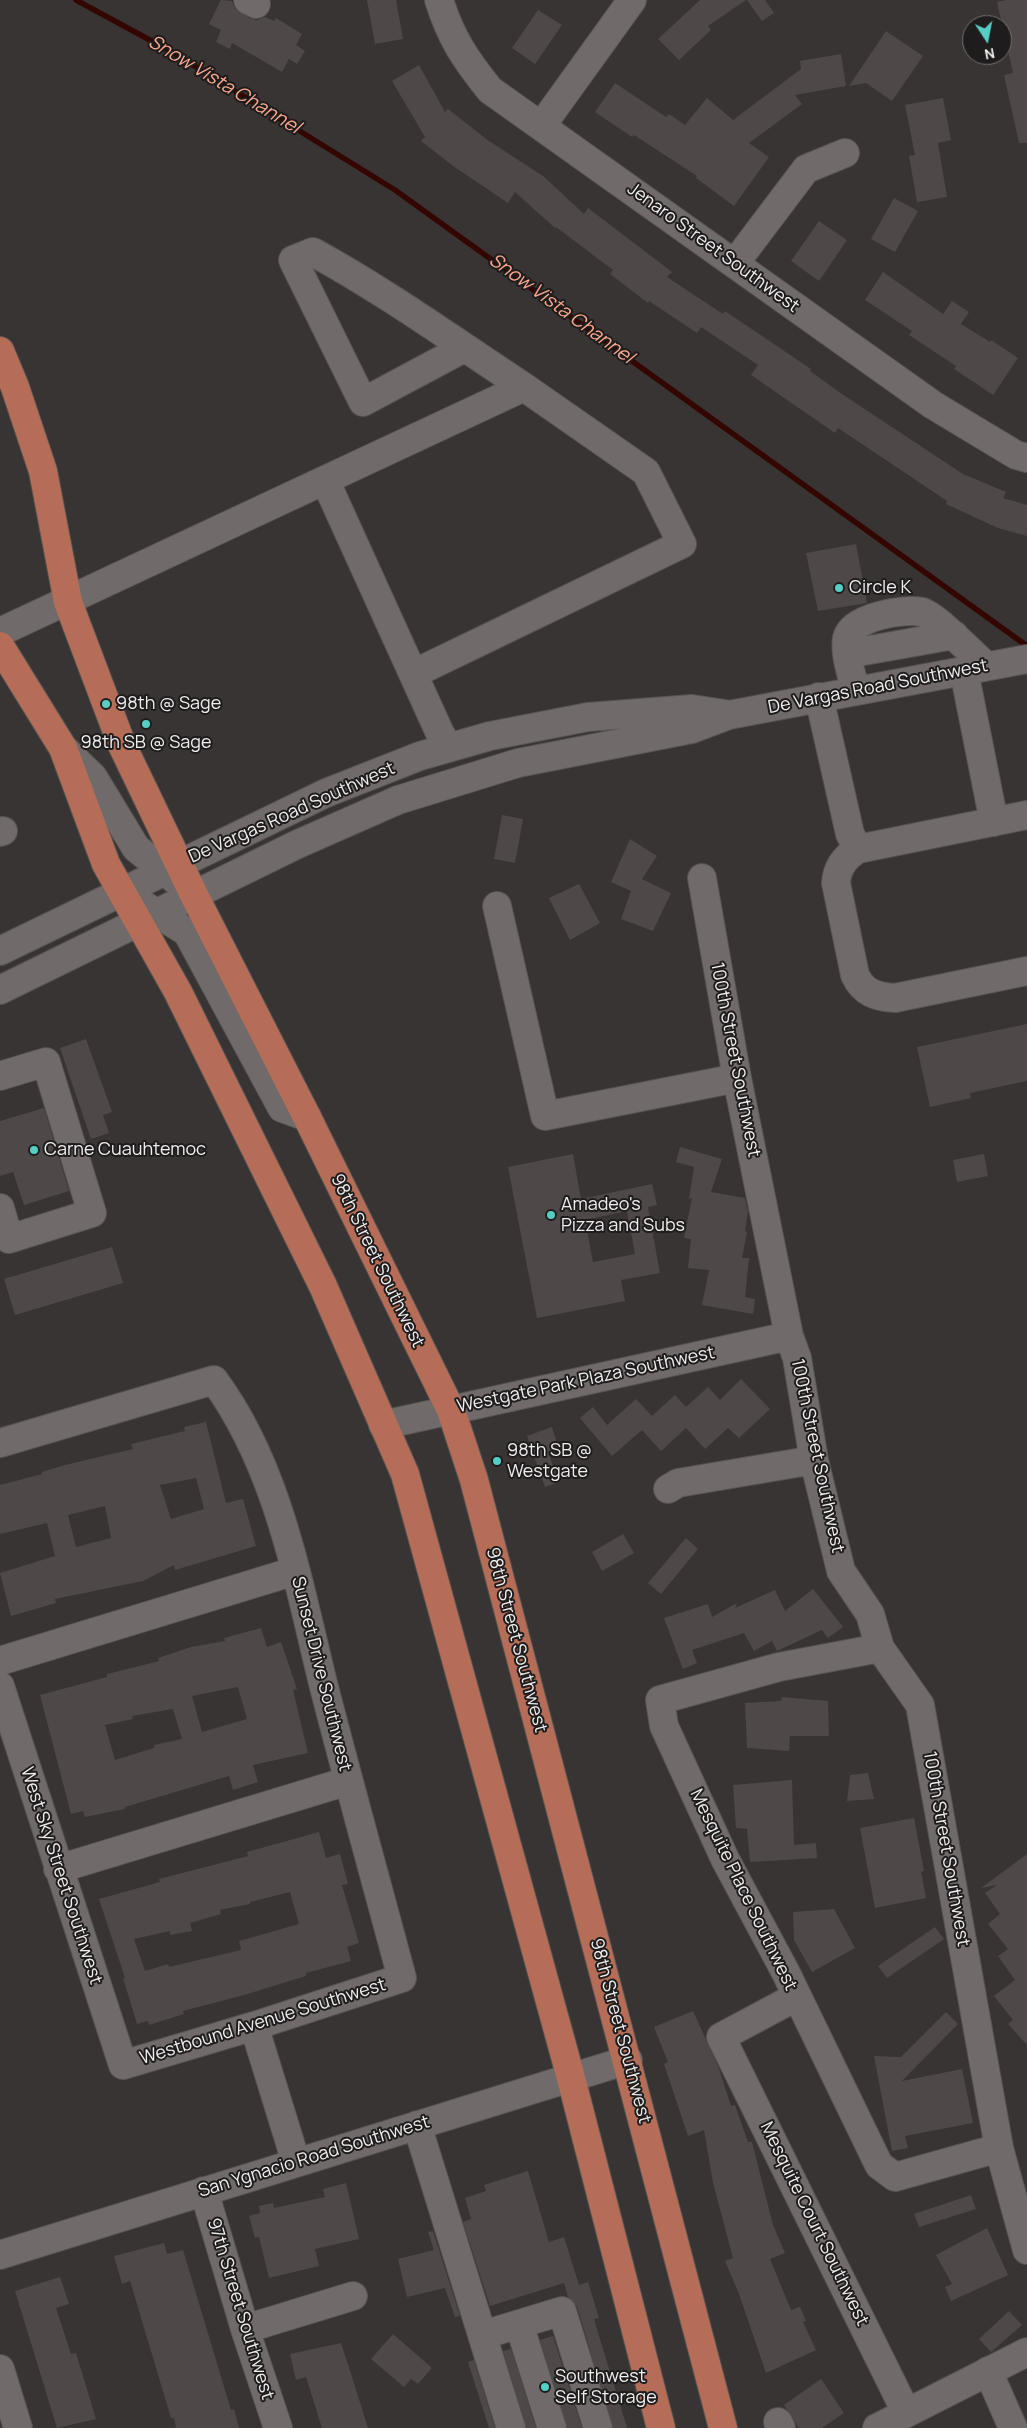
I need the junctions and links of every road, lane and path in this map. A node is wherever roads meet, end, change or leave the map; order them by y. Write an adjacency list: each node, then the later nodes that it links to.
1 (439, 0): 3 (street, Jenaro Street Southwest)
2 (632, 0): 3 (street)
3 (542, 125): 5 (street, Jenaro Street Southwest)
4 (845, 153): 5 (street)
5 (735, 263): 9 (street, Jenaro Street Southwest)
6 (464, 348): 6 (street); 8 (street)
7 (0, 351): 11 (main road, 98th Street Southwest)
8 (524, 387): 10 (street); 16 (street)
9 (1027, 458)
10 (325, 480): 11 (street); 16 (street)
11 (68, 602): 12 (street); 25 (main road, 98th Street Southwest)
12 (0, 632)
13 (0, 646): 20 (main road)
14 (1027, 659): 15 (street, De Vargas Road Southwest)
15 (981, 667): 17 (street, De Vargas Road Southwest); 17 (street); 23 (street)
16 (413, 674): 21 (street)
17 (855, 690): 18 (street, De Vargas Road Southwest)
18 (819, 697): 19 (street, De Vargas Road Southwest); 24 (street)
19 (729, 715): 21 (street, De Vargas Road Southwest); 28 (street, De Vargas Road Southwest)
20 (62, 748): 25 (street); 27 (main road)
21 (448, 748): 25 (street, De Vargas Road Southwest)
22 (1027, 815): 23 (street)
23 (994, 822): 24 (street)
24 (858, 849): 32 (street)
25 (172, 867): 27 (street, De Vargas Road Southwest); 28 (main road, 98th Street Southwest)
26 (702, 878): 35 (street, 100th Street Southwest)
27 (121, 891): 30 (main road); 31 (street, De Vargas Road Southwest)
28 (194, 895): 30 (street, De Vargas Road Southwest); 36 (main road, 98th Street Southwest)
29 (497, 906): 35 (street)
30 (148, 918): 33 (street, De Vargas Road Southwest); 36 (street); 40 (main road)
31 (0, 951)
32 (1027, 971)
33 (0, 990)
34 (0, 1076): 37 (street)
35 (737, 1078): 38 (street, 100th Street Southwest)
36 (307, 1117): 39 (main road, 98th Street Southwest)
37 (0, 1208)
38 (789, 1336): 39 (street, Westgate Park Plaza Southwest); 42 (street, 100th Street Southwest)
39 (451, 1410): 40 (street, Westgate Park Plaza Southwest); 53 (main road, 98th Street Southwest)
40 (383, 1425): 55 (main road)
41 (0, 1443): 44 (street, Sunset Drive Southwest)
42 (814, 1460): 43 (street); 45 (street, 100th Street Southwest)
43 (668, 1489)
44 (295, 1571): 46 (street); 48 (street, Sunset Drive Southwest)
45 (880, 1648): 51 (street, Mesquite Place Southwest); 57 (street, 100th Street Southwest)
46 (0, 1661)
47 (0, 1686): 49 (street, West Sky Street Southwest)
48 (348, 1780): 49 (street); 50 (street, Sunset Drive Southwest)
49 (58, 1869): 54 (street, West Sky Street Southwest)
50 (402, 1978): 52 (street, Westbound Avenue Southwest)
51 (796, 1997): 57 (street, Mesquite Place Southwest); 69 (street, Mesquite Court Southwest)
52 (254, 2026): 54 (street, Westbound Avenue Southwest); 58 (street)
53 (628, 2060): 55 (street, San Ygnacio Road Southwest); 76 (main road, 98th Street Southwest)
54 (123, 2065)
55 (571, 2078): 56 (street, San Ygnacio Road Southwest); 75 (main road)
56 (418, 2125): 58 (street, San Ygnacio Road Southwest); 65 (street)
57 (999, 2148): 60 (street, 100th Street Southwest)
58 (296, 2162): 59 (street, San Ygnacio Road Southwest)
59 (204, 2191): 61 (street, San Ygnacio Road Southwest); 64 (street, 97th Street Southwest)
60 (1027, 2250)
61 (0, 2255)
62 (353, 2296): 64 (street)
63 (519, 2324): 65 (street); 73 (street); 74 (street)
64 (245, 2329): 71 (street, 97th Street Southwest)
65 (483, 2335): 72 (street)
66 (1027, 2352): 68 (street)
67 (0, 2369): 70 (street)
68 (988, 2371): 69 (street); 78 (street)
69 (906, 2412): 77 (street)
70 (18, 2428)
71 (278, 2428)
72 (511, 2428)
73 (552, 2428)
74 (598, 2428)
75 (661, 2428)
76 (723, 2428)
77 (877, 2428)
78 (1013, 2428)

